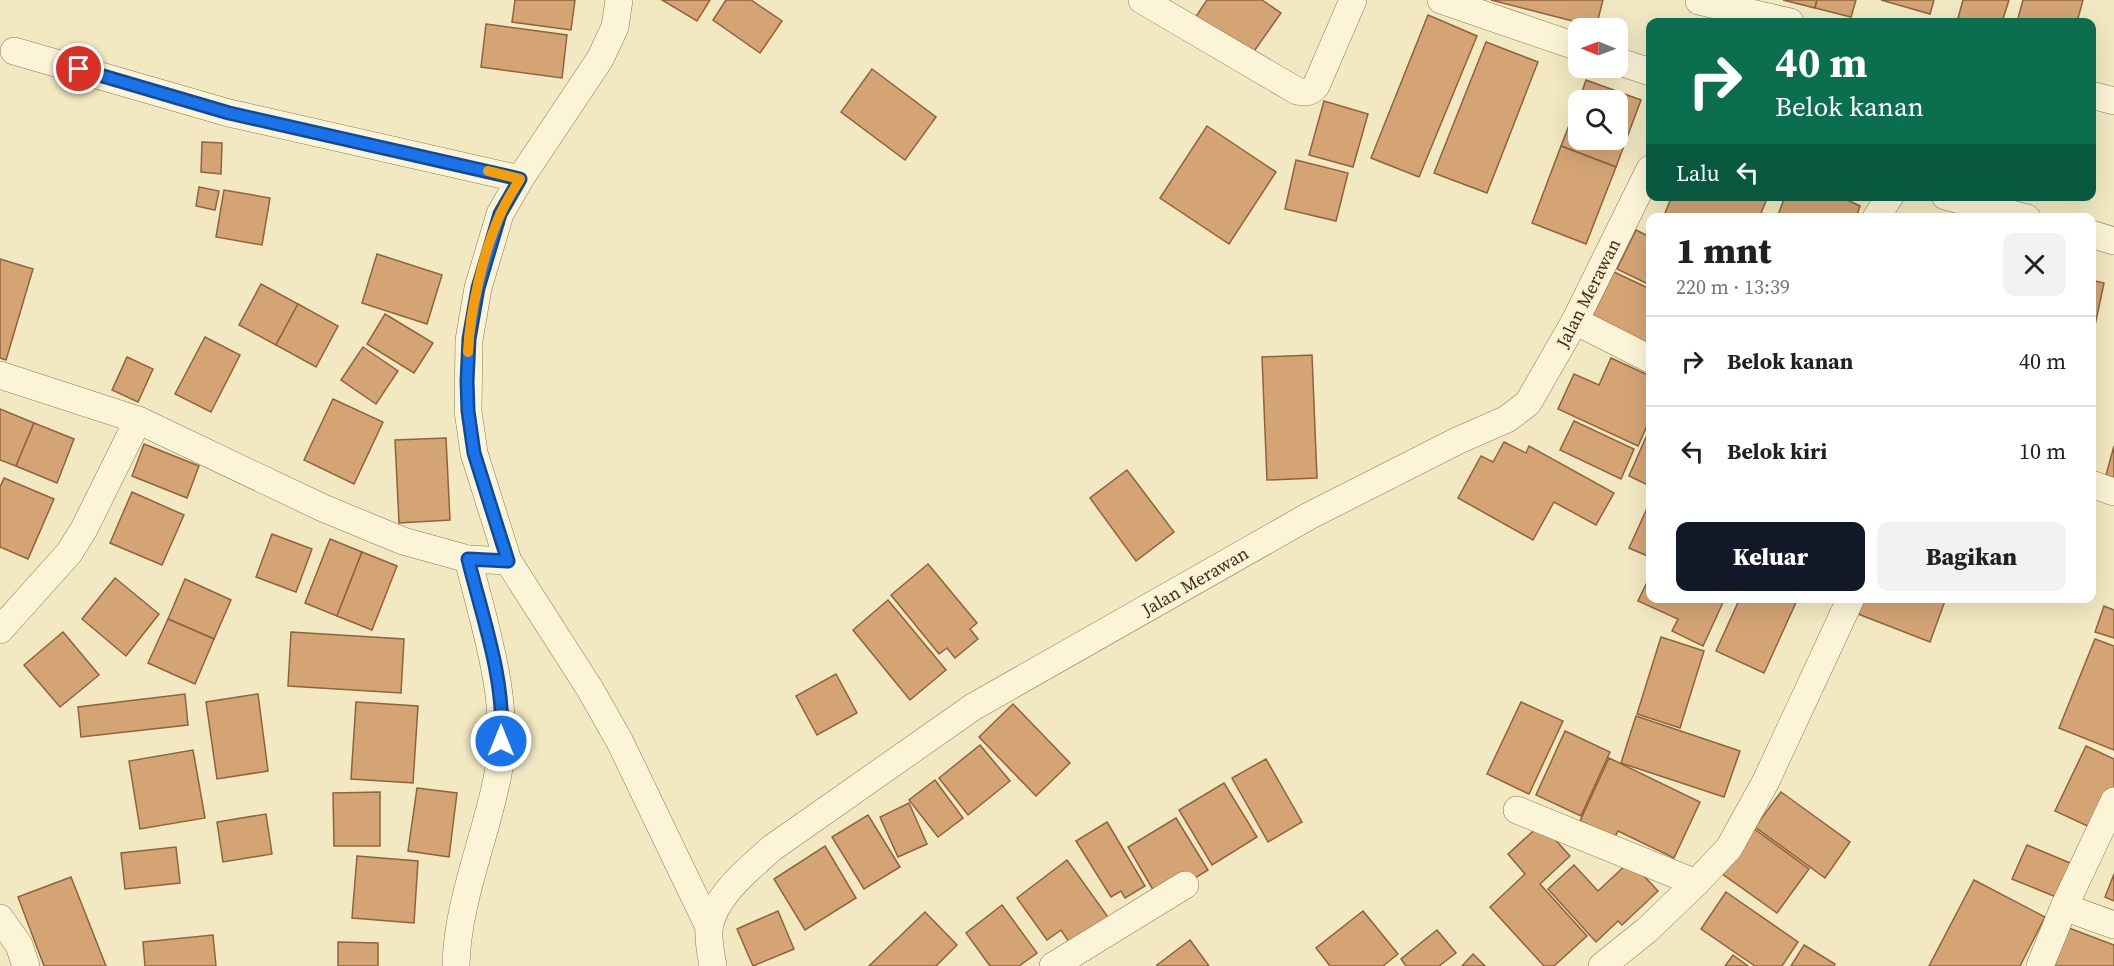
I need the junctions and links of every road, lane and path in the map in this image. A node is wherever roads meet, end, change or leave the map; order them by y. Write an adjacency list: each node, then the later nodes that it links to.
1 (619, 0): 15 (street)
2 (1142, 0): 3 (street)
3 (1353, 0)
4 (1441, 0): 8 (street)
5 (1699, 0): 6 (street); 7 (street)
6 (1695, 18)
7 (1773, 18)
8 (1568, 44)
9 (14, 51): 15 (street)
10 (1628, 65): 11 (street)
11 (1646, 71)
12 (2096, 96): 13 (street)
13 (2114, 100)
14 (1646, 177): 20 (street, Jalan Merawan)
15 (520, 179): 27 (street)
16 (1964, 201): 17 (street)
17 (2008, 213)
18 (2096, 236): 19 (street)
19 (2114, 241)
20 (1575, 321): 21 (street); 37 (street, Jalan Merawan)
21 (1646, 357)
22 (0, 375): 23 (street)
23 (138, 420): 26 (street); 29 (street)
24 (2096, 486): 25 (street)
25 (2114, 492)
26 (468, 559): 27 (street); 39 (street)
27 (508, 561): 37 (street)
28 (1849, 603): 32 (street)
29 (0, 630)
30 (2114, 801): 34 (street)
31 (1517, 810): 32 (street)
32 (1696, 883): 42 (street)
33 (1185, 885): 41 (street)
34 (2064, 908): 36 (street); 43 (street)
35 (0, 918): 38 (street)
36 (2114, 925)
37 (709, 927): 40 (street)
38 (26, 966)
39 (456, 966)
40 (713, 966)
41 (1053, 966)
42 (1602, 966)
43 (2040, 966)

